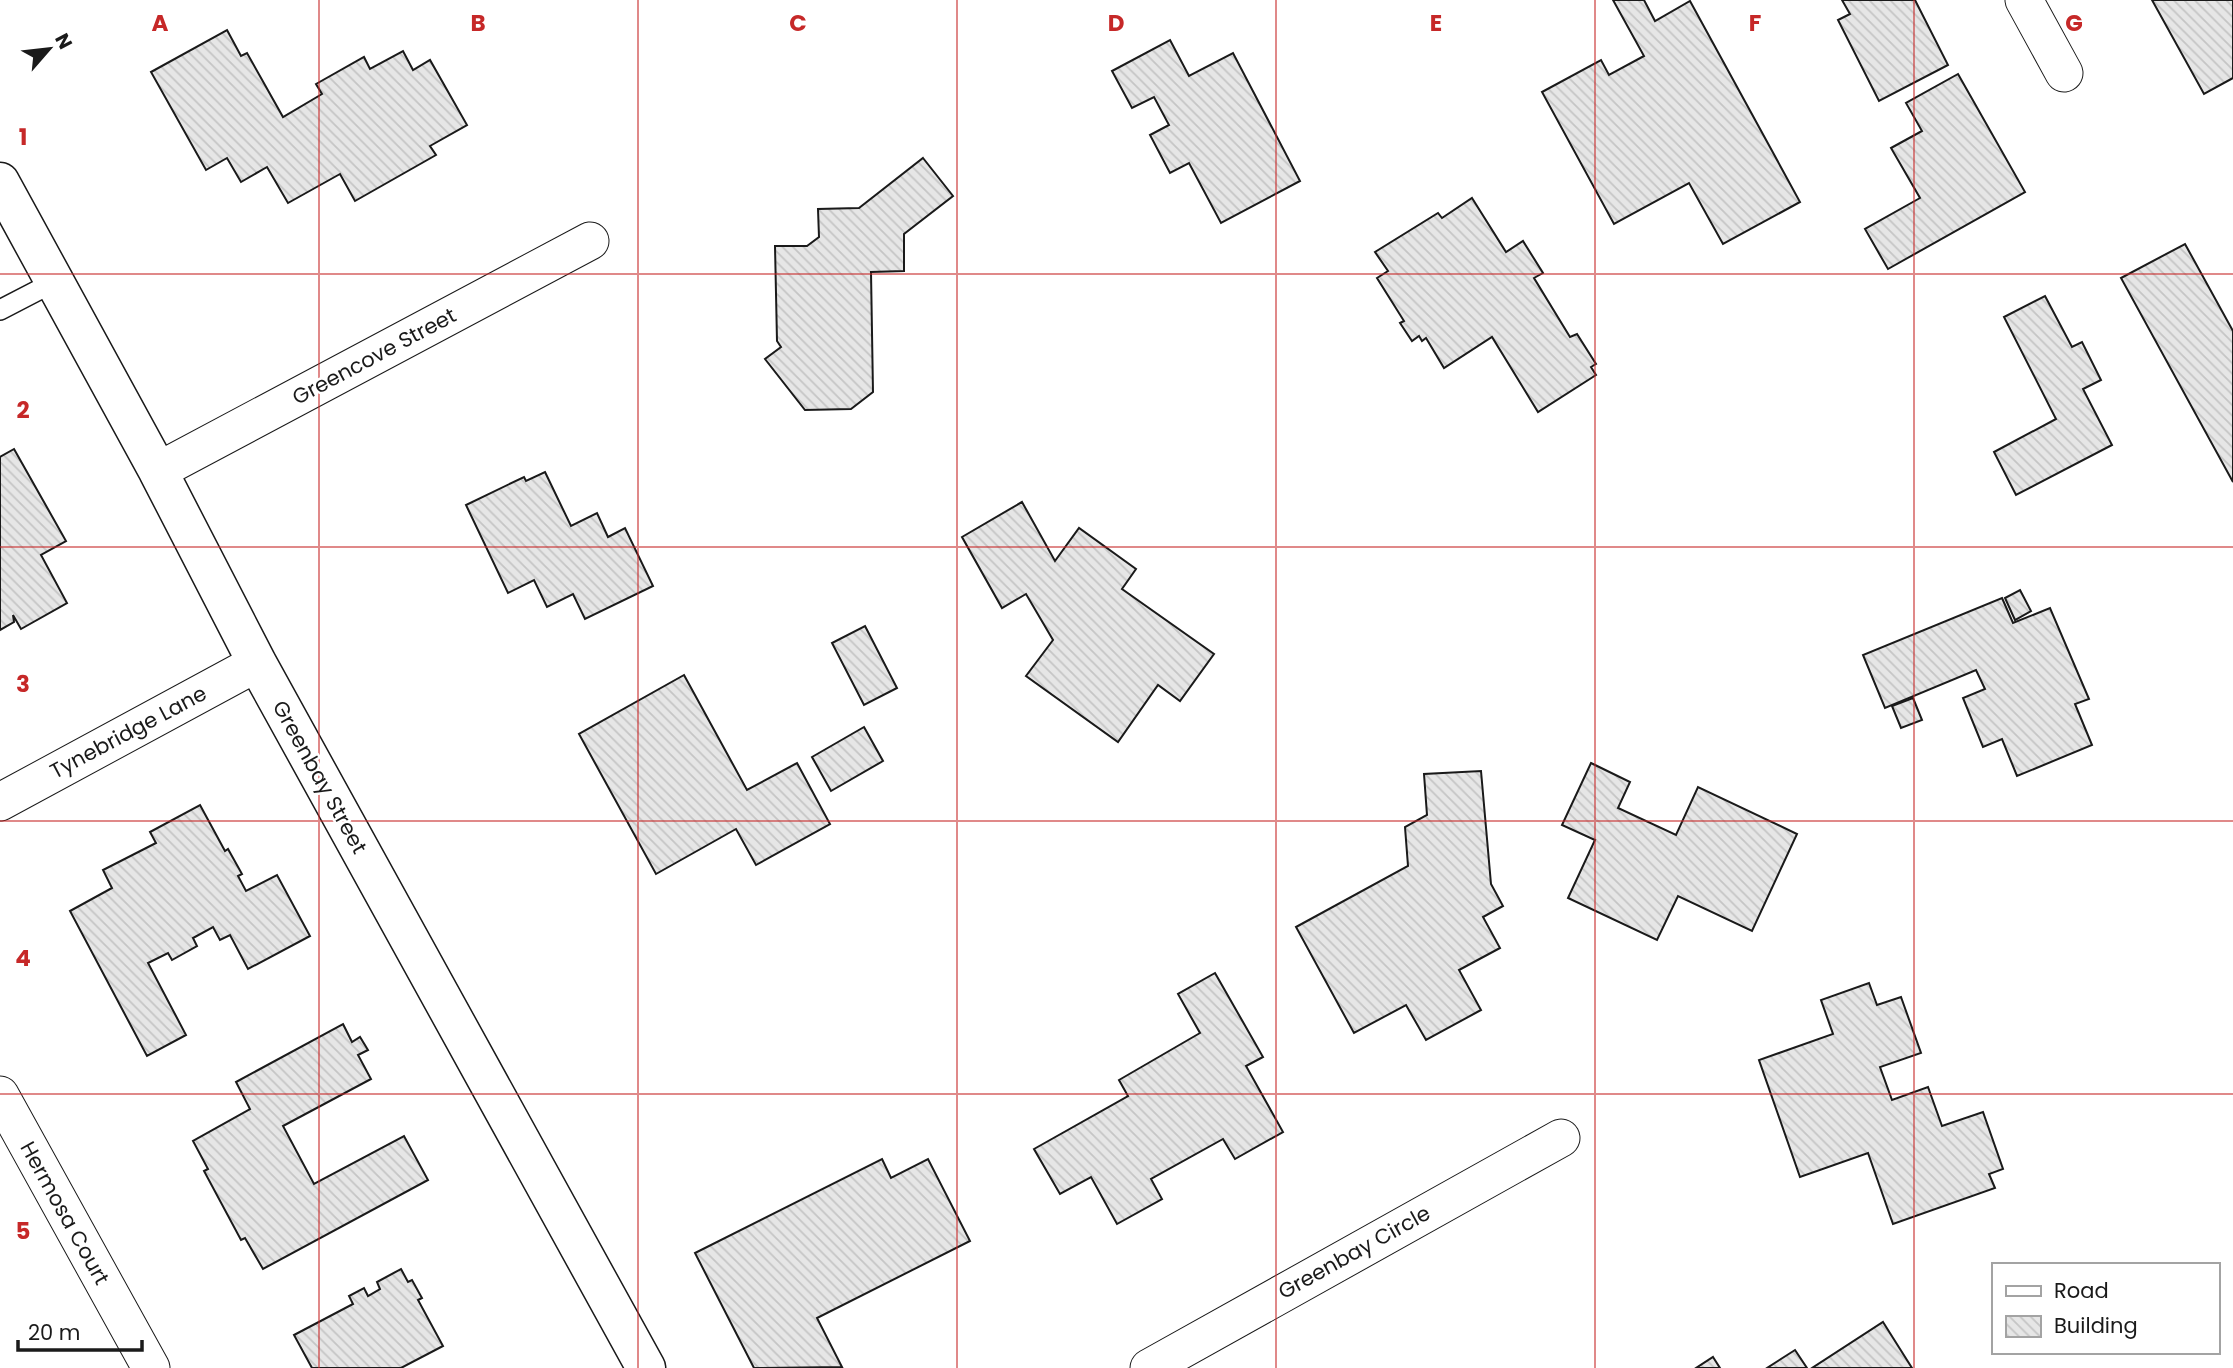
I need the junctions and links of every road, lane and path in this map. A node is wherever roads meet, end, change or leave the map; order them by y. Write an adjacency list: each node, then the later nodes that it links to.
1 (2024, 0): 2 (street)
2 (2064, 73)
3 (0, 182): 5 (street, Greenbay Street)
4 (590, 241): 7 (street, Greencove Street)
5 (54, 282): 6 (lane); 7 (street, Greenbay Street)
6 (0, 310)
7 (158, 471): 8 (street, Greenbay Street)
8 (257, 663): 9 (street, Tynebridge Lane); 13 (street, Greenbay Street)
9 (0, 802)
10 (0, 1095): 12 (street, Hermosa Court)
11 (1561, 1138): 14 (street, Greenbay Circle)
12 (151, 1368)
13 (646, 1368)
14 (1149, 1368)

